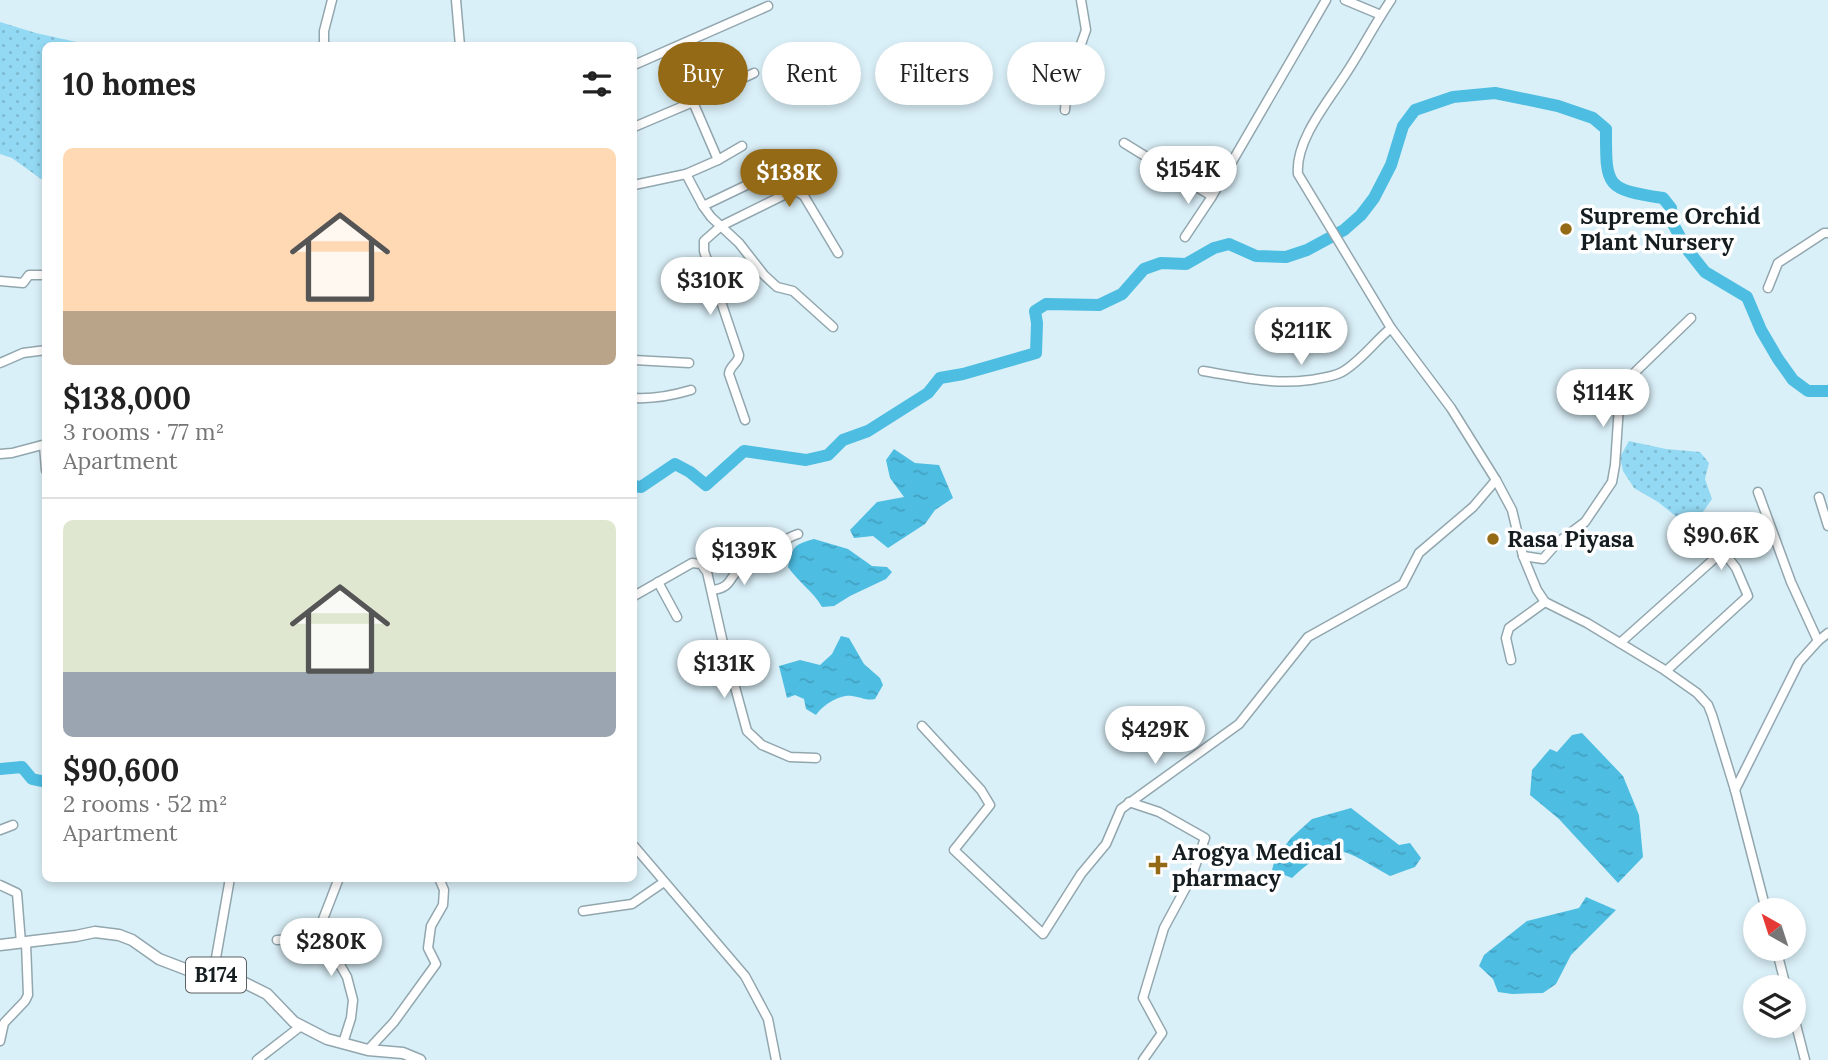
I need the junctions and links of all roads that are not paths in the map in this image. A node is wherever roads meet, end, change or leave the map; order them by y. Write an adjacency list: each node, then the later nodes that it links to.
1 (332, 0): 9 (street)
2 (456, 0): 10 (street)
3 (1081, 0): 16 (street)
4 (1326, 0): 24 (street)
5 (1345, 0): 8 (street)
6 (1391, 0): 8 (street)
7 (768, 6): 11 (street)
8 (1381, 15): 35 (street)
9 (324, 42)
10 (460, 42)
11 (637, 64)
12 (754, 72): 13 (street)
13 (748, 75)
14 (686, 105): 17 (street)
15 (694, 105): 20 (street)
16 (1065, 110)
17 (637, 126)
18 (1124, 143): 24 (street)
19 (742, 146): 20 (street)
20 (718, 160): 21 (street)
21 (686, 174): 22 (street); 25 (street)
22 (637, 184)
23 (749, 184): 25 (street)
24 (1212, 196): 28 (street)
25 (703, 206): 26 (street)
26 (721, 226): 29 (street); 34 (street); 43 (street)
27 (1828, 233): 32 (street)
28 (1185, 237)
29 (838, 253)
30 (42, 275): 31 (street)
31 (0, 281)
32 (1768, 288)
33 (1691, 318): 51 (street)
34 (833, 327)
35 (1391, 328): 40 (street); 46 (street)
36 (42, 350): 38 (street)
37 (637, 360): 39 (street)
38 (0, 363)
39 (689, 363)
40 (1202, 371)
41 (691, 390): 42 (street)
42 (637, 398)
43 (745, 420)
44 (42, 445): 45 (street)
45 (0, 454)
46 (1496, 480): 51 (street); 65 (street)
47 (1758, 492): 58 (street)
48 (1819, 497): 49 (street)
49 (1828, 526)
50 (798, 534): 53 (street)
51 (1523, 556): 55 (street)
52 (658, 582): 53 (street); 54 (street); 56 (street)
53 (712, 590): 63 (street)
54 (637, 594)
55 (1545, 602): 59 (street); 60 (street)
56 (677, 617)
57 (1828, 634): 58 (street)
58 (1818, 641): 64 (street)
59 (1620, 643): 61 (street); 61 (street)
60 (1511, 660)
61 (1666, 671): 64 (street)
62 (922, 726): 65 (street)
63 (816, 758)
64 (1735, 790): 74 (street)
65 (1129, 802): 89 (street)
66 (13, 825): 67 (street)
67 (0, 830)
68 (637, 850): 72 (street)
69 (229, 882): 80 (street)
70 (337, 882): 77 (street)
71 (441, 882): 85 (street)
72 (664, 882): 75 (street); 88 (street)
73 (0, 886): 78 (street)
74 (1763, 898)
75 (583, 911)
76 (277, 940): 77 (street)
77 (310, 942): 84 (street)
78 (23, 943): 79 (main road, B174); 80 (main road, B174); 83 (street)
79 (0, 945)
80 (213, 975): 81 (main road, B174)
81 (301, 1026): 84 (main road, B174); 86 (street)
82 (1799, 1038): 90 (street)
83 (0, 1041)
84 (343, 1043): 85 (main road, B174)
85 (368, 1050): 87 (main road, B174)
86 (257, 1060)
87 (420, 1060)
88 (776, 1060)
89 (1143, 1060)
90 (1805, 1060)

